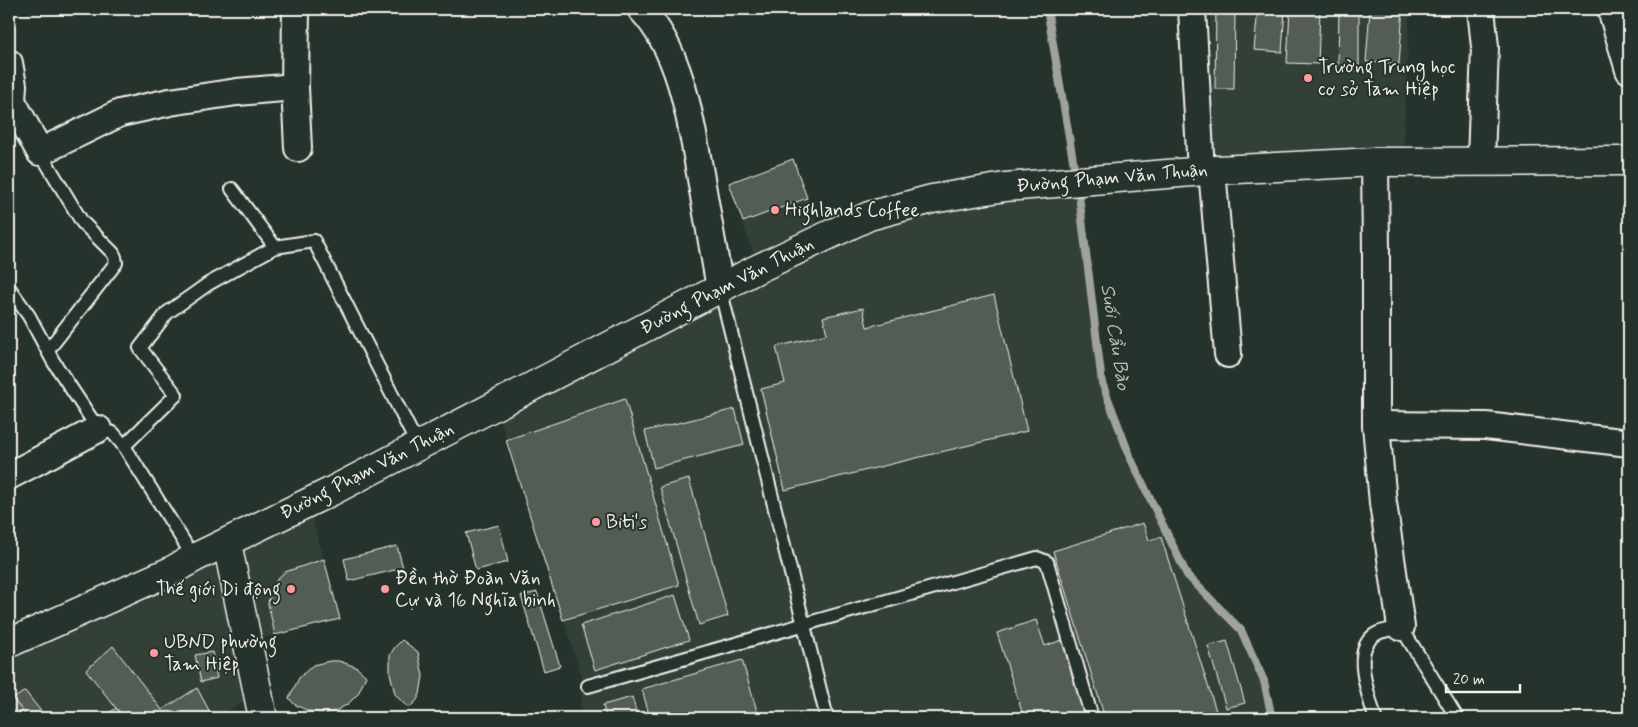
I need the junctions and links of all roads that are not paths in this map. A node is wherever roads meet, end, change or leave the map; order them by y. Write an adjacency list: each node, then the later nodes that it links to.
1 (296, 9): 8 (street)
2 (1192, 9): 14 (street)
3 (1481, 9): 12 (street)
4 (1611, 9): 7 (street)
5 (655, 15): 18 (street)
6 (9, 63): 10 (street)
7 (1629, 70)
8 (295, 87): 9 (street); 10 (street)
9 (298, 148)
10 (40, 152): 19 (lane)
11 (1374, 162): 12 (main road, Đường Phạm Văn Thuận); 14 (main road, Đường Phạm Văn Thuận); 21 (street)
12 (1481, 162): 13 (main road, Đường Phạm Văn Thuận)
13 (1629, 162)
14 (1207, 170): 18 (main road, Đường Phạm Văn Thuận); 20 (street)
15 (232, 189): 16 (lane)
16 (276, 247): 24 (lane); 25 (lane)
17 (9, 288): 19 (lane)
18 (720, 288): 25 (main road, Đường Phạm Văn Thuận); 29 (lane)
19 (48, 350): 22 (lane)
20 (1228, 354)
21 (1376, 425): 23 (street); 30 (street)
22 (98, 429): 24 (lane); 26 (street)
23 (1629, 443)
24 (124, 446): 28 (lane)
25 (418, 446): 27 (main road, Đường Phạm Văn Thuận)
26 (9, 476)
27 (227, 542): 28 (main road, Đường Phạm Văn Thuận); 33 (main road)
28 (194, 558): 31 (main road, Đường Phạm Văn Thuận)
29 (804, 624): 32 (lane); 34 (lane); 35 (lane)
30 (1401, 627): 36 (lane); 37 (lane)
31 (9, 643)
32 (588, 686)
33 (263, 718)
34 (827, 718)
35 (1092, 718)
36 (1375, 718)
37 (1457, 718)

